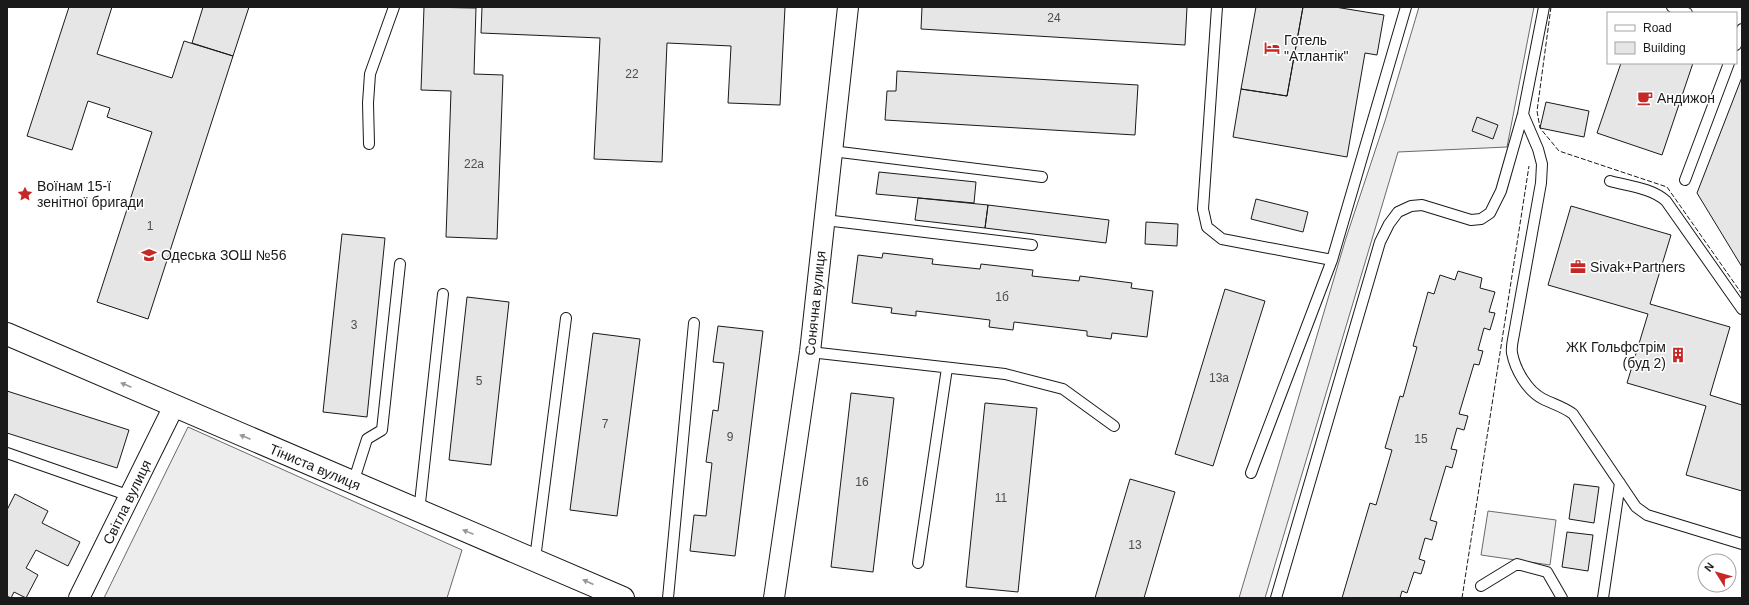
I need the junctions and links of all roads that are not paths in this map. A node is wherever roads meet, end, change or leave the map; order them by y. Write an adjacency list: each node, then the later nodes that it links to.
1 (394, 7): 12 (lane)
2 (848, 7): 13 (street, Сонячна вулиця)
3 (1217, 7): 19 (lane)
4 (1406, 7): 19 (lane)
5 (1544, 7): 11 (lane)
6 (1672, 7): 7 (lane)
7 (1684, 12)
8 (1742, 29): 9 (lane)
9 (1737, 42)
10 (1729, 64): 15 (lane)
11 (1523, 114): 33 (lane); 44 (lane)
12 (369, 144)
13 (832, 151): 14 (lane); 17 (street, Сонячна вулиця)
14 (1042, 177)
15 (1685, 180)
16 (1610, 181): 22 (lane)
17 (825, 220): 18 (lane); 26 (street, Сонячна вулиця)
18 (1032, 245)
19 (1332, 260): 31 (lane)
20 (400, 264): 32 (lane)
21 (443, 294): 35 (lane)
22 (1742, 309)
23 (566, 318): 37 (lane)
24 (694, 323): 42 (lane)
25 (7, 334): 28 (street, Тіниста вулиця, one-way to 25)
26 (810, 352): 27 (lane); 43 (street, Сонячна вулиця)
27 (947, 368): 29 (lane); 38 (lane)
28 (174, 406): 32 (street, Тіниста вулиця, one-way to 28); 34 (street, Світла вулиця)
29 (1114, 426)
30 (7, 453): 34 (lane)
31 (1251, 473)
32 (353, 483): 35 (street, Тіниста вулиця)
33 (1620, 483): 36 (lane); 46 (lane)
34 (130, 496): 40 (street, Світла вулиця)
35 (419, 512): 37 (street, Тіниста вулиця, one-way to 35)
36 (1742, 544)
37 (535, 559): 41 (street, Тіниста вулиця, one-way to 37)
38 (918, 563)
39 (1481, 586): 45 (lane)
40 (79, 598)
41 (623, 598)
42 (668, 598)
43 (774, 598)
44 (1276, 598)
45 (1562, 598)
46 (1603, 598)

